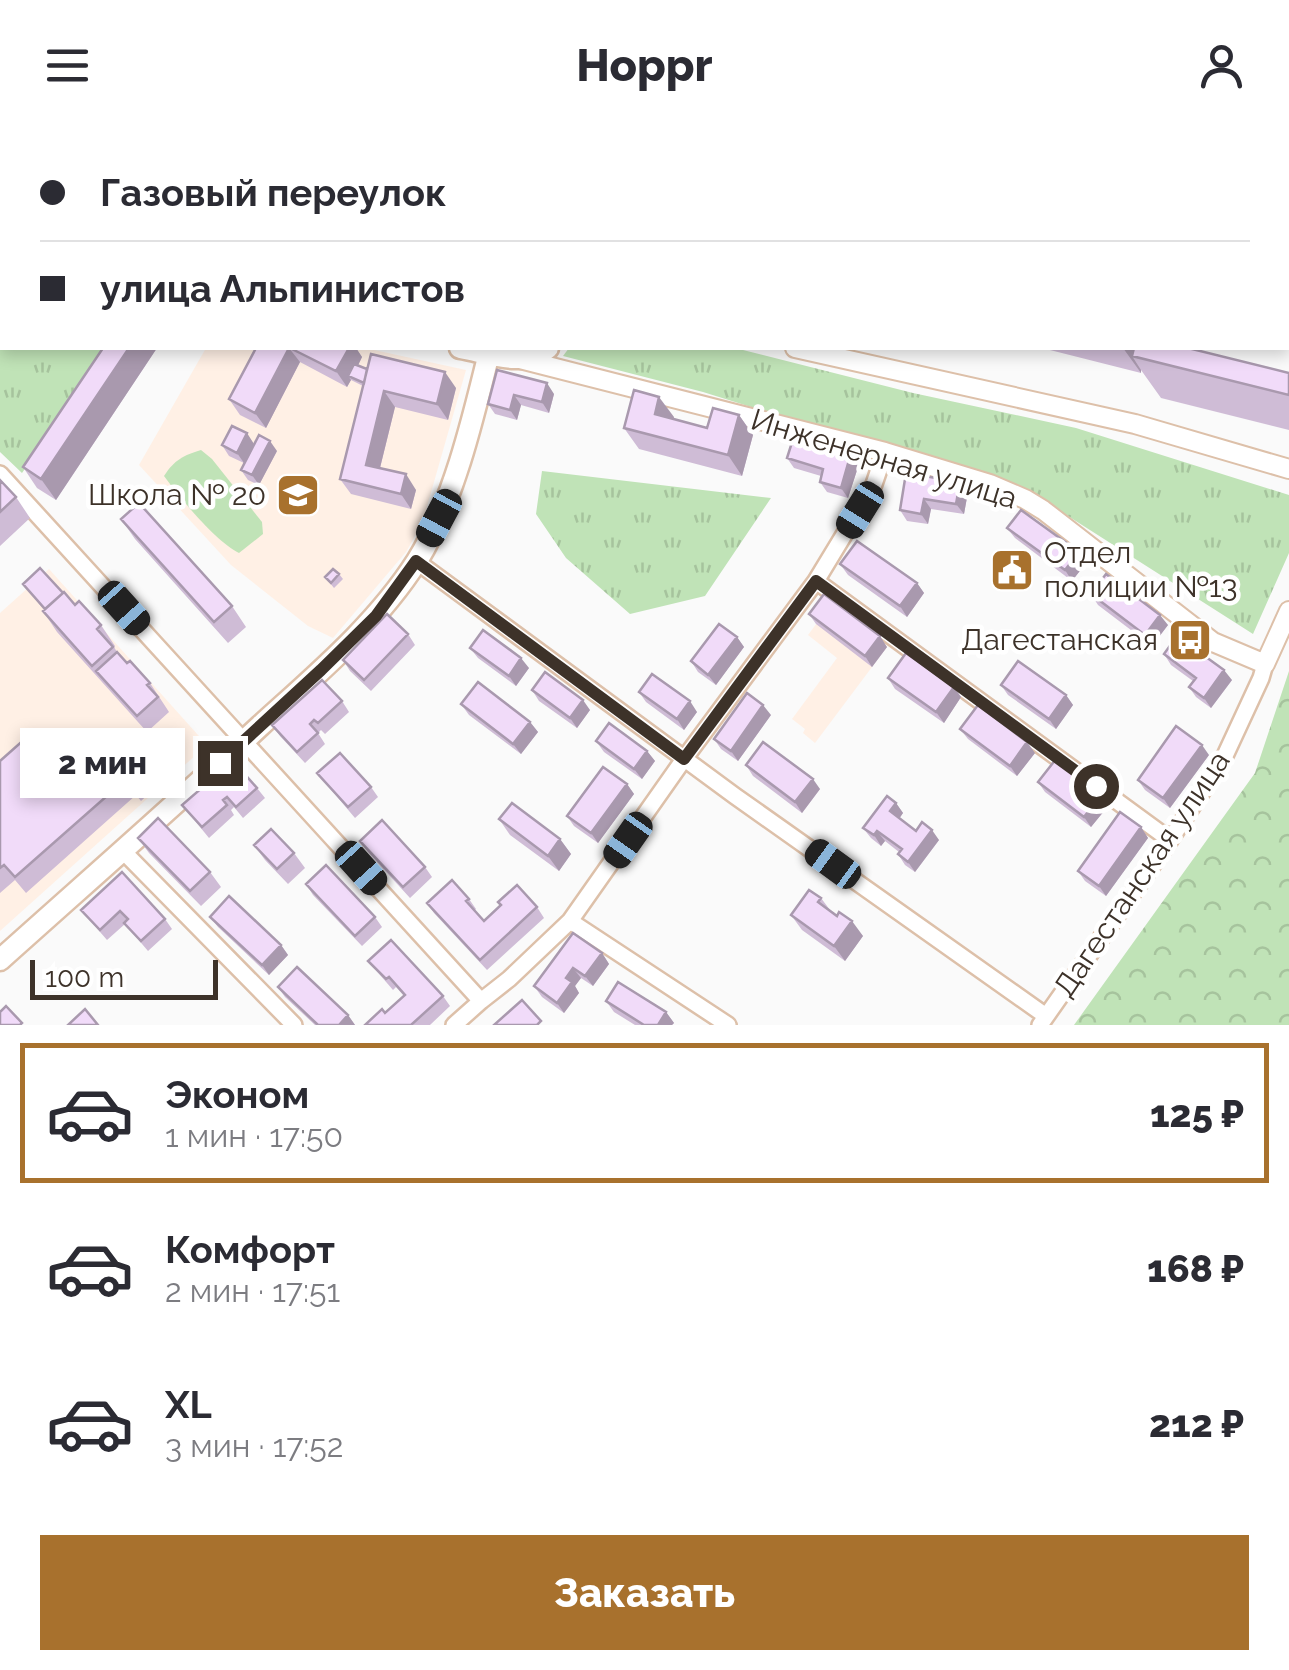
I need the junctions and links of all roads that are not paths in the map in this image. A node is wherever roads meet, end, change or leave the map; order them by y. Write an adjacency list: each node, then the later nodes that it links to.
1 (472, 350): 4 (main road, Инженерная улица)
2 (545, 350): 5 (main road)
3 (805, 350): 7 (street)
4 (489, 353): 5 (main road, Инженерная улица); 9 (main road)
5 (519, 359): 6 (street, Инженерная улица)
6 (886, 452): 10 (street); 12 (street, Инженерная улица)
7 (1289, 469)
8 (0, 474): 13 (street)
9 (416, 561): 13 (main road); 14 (street)
10 (816, 581): 14 (street); 15 (street)
11 (1289, 612): 12 (street, Дагестанская улица)
12 (1264, 664): 15 (street, Дагестанская улица)
13 (244, 742): 16 (main road); 19 (street)
14 (684, 759): 17 (street); 20 (street)
15 (1170, 840): 20 (street, Дагестанская улица)
16 (122, 850): 18 (main road); 21 (street)
17 (570, 921): 19 (street); 23 (street)
18 (0, 960)
19 (481, 1000): 22 (street)
20 (1043, 1020)
21 (294, 1025)
22 (454, 1025)
23 (728, 1025)

